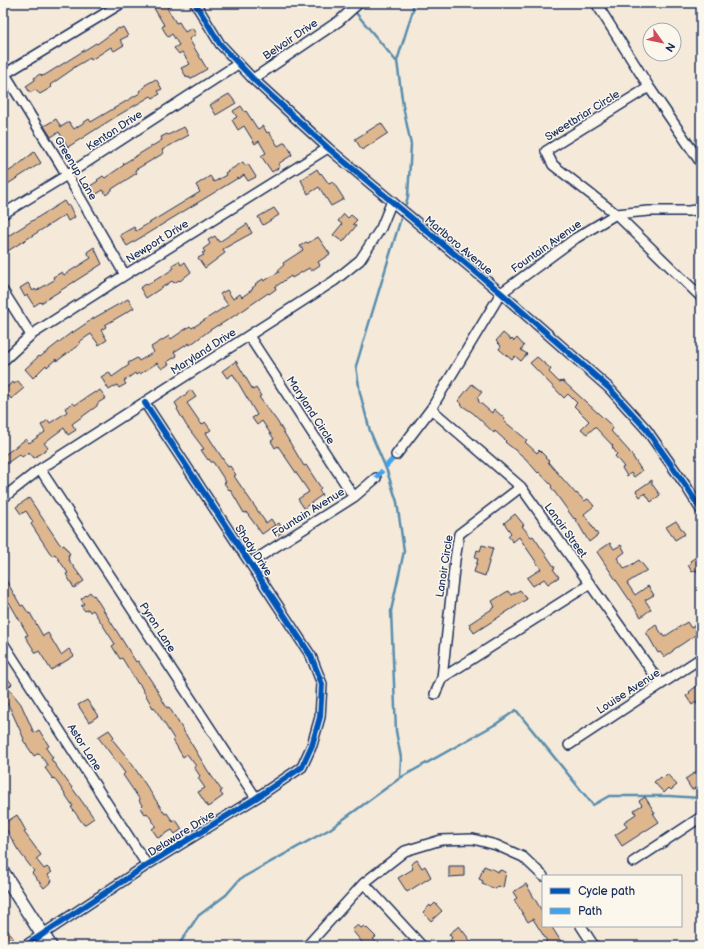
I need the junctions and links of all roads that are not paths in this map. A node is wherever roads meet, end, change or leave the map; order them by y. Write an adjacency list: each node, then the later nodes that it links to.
1 (122, 3): 6 (street)
2 (194, 3): 5 (street, Marlboro Avenue)
3 (359, 3): 7 (street, Belvoir Drive)
4 (596, 3): 8 (street)
5 (238, 64): 7 (street, Marlboro Avenue); 11 (street, Kenton Drive)
6 (4, 75): 11 (street, Greenup Lane)
7 (253, 79): 9 (street, Marlboro Avenue)
8 (649, 87): 10 (street); 15 (street, Sweetbriar Circle)
9 (328, 148): 12 (street, Marlboro Avenue); 16 (street, Newport Drive)
10 (701, 163)
11 (67, 175): 14 (street, Kenton Drive); 16 (street, Greenup Lane)
12 (392, 201): 18 (street, Marlboro Avenue); 21 (street, Maryland Drive)
13 (701, 209): 15 (street, Fountain Avenue)
14 (3, 214)
15 (616, 214): 18 (street, Fountain Avenue); 19 (street)
16 (124, 275): 20 (street, Newport Drive)
17 (3, 291): 20 (street)
18 (501, 293): 24 (street, Fountain Avenue); 31 (street, Marlboro Avenue)
19 (701, 297)
20 (31, 335): 22 (street, Newport Drive)
21 (249, 336): 23 (street, Maryland Drive); 29 (street, Maryland Circle)
22 (3, 361)
23 (145, 403): 26 (street, Maryland Drive); 32 (street, Shady Drive)
24 (431, 408): 25 (street, Fountain Avenue); 28 (street, Lanoir Street)
25 (396, 455)
26 (40, 469): 30 (street, Maryland Drive); 41 (street, Pyron Lane)
27 (376, 478): 29 (street, Fountain Avenue)
28 (521, 487): 33 (street, Lanoir Street); 36 (street, Lanoir Circle)
29 (354, 497): 32 (street, Fountain Avenue)
30 (3, 498)
31 (701, 510)
32 (250, 562): 39 (street, Shady Drive)
33 (590, 584): 36 (street); 37 (street, Lanoir Street)
34 (3, 643): 44 (street, Astor Lane)
35 (701, 658): 37 (street, Louise Avenue)
36 (442, 678): 38 (street, Lanoir Circle)
37 (661, 684): 40 (street, Louise Avenue)
38 (435, 694)
39 (320, 717): 41 (street, Delaware Drive)
40 (569, 745)
41 (256, 798): 44 (street, Delaware Drive)
42 (701, 817): 43 (street)
43 (633, 862)
44 (148, 865): 49 (street, Delaware Drive)
45 (3, 873): 49 (main road)
46 (542, 875): 47 (street)
47 (364, 883): 52 (street); 53 (street)
48 (582, 927): 54 (street)
49 (43, 935): 50 (street, Delaware Drive); 51 (main road)
50 (26, 946)
51 (50, 946)
52 (306, 946)
53 (422, 946)
54 (594, 946)

